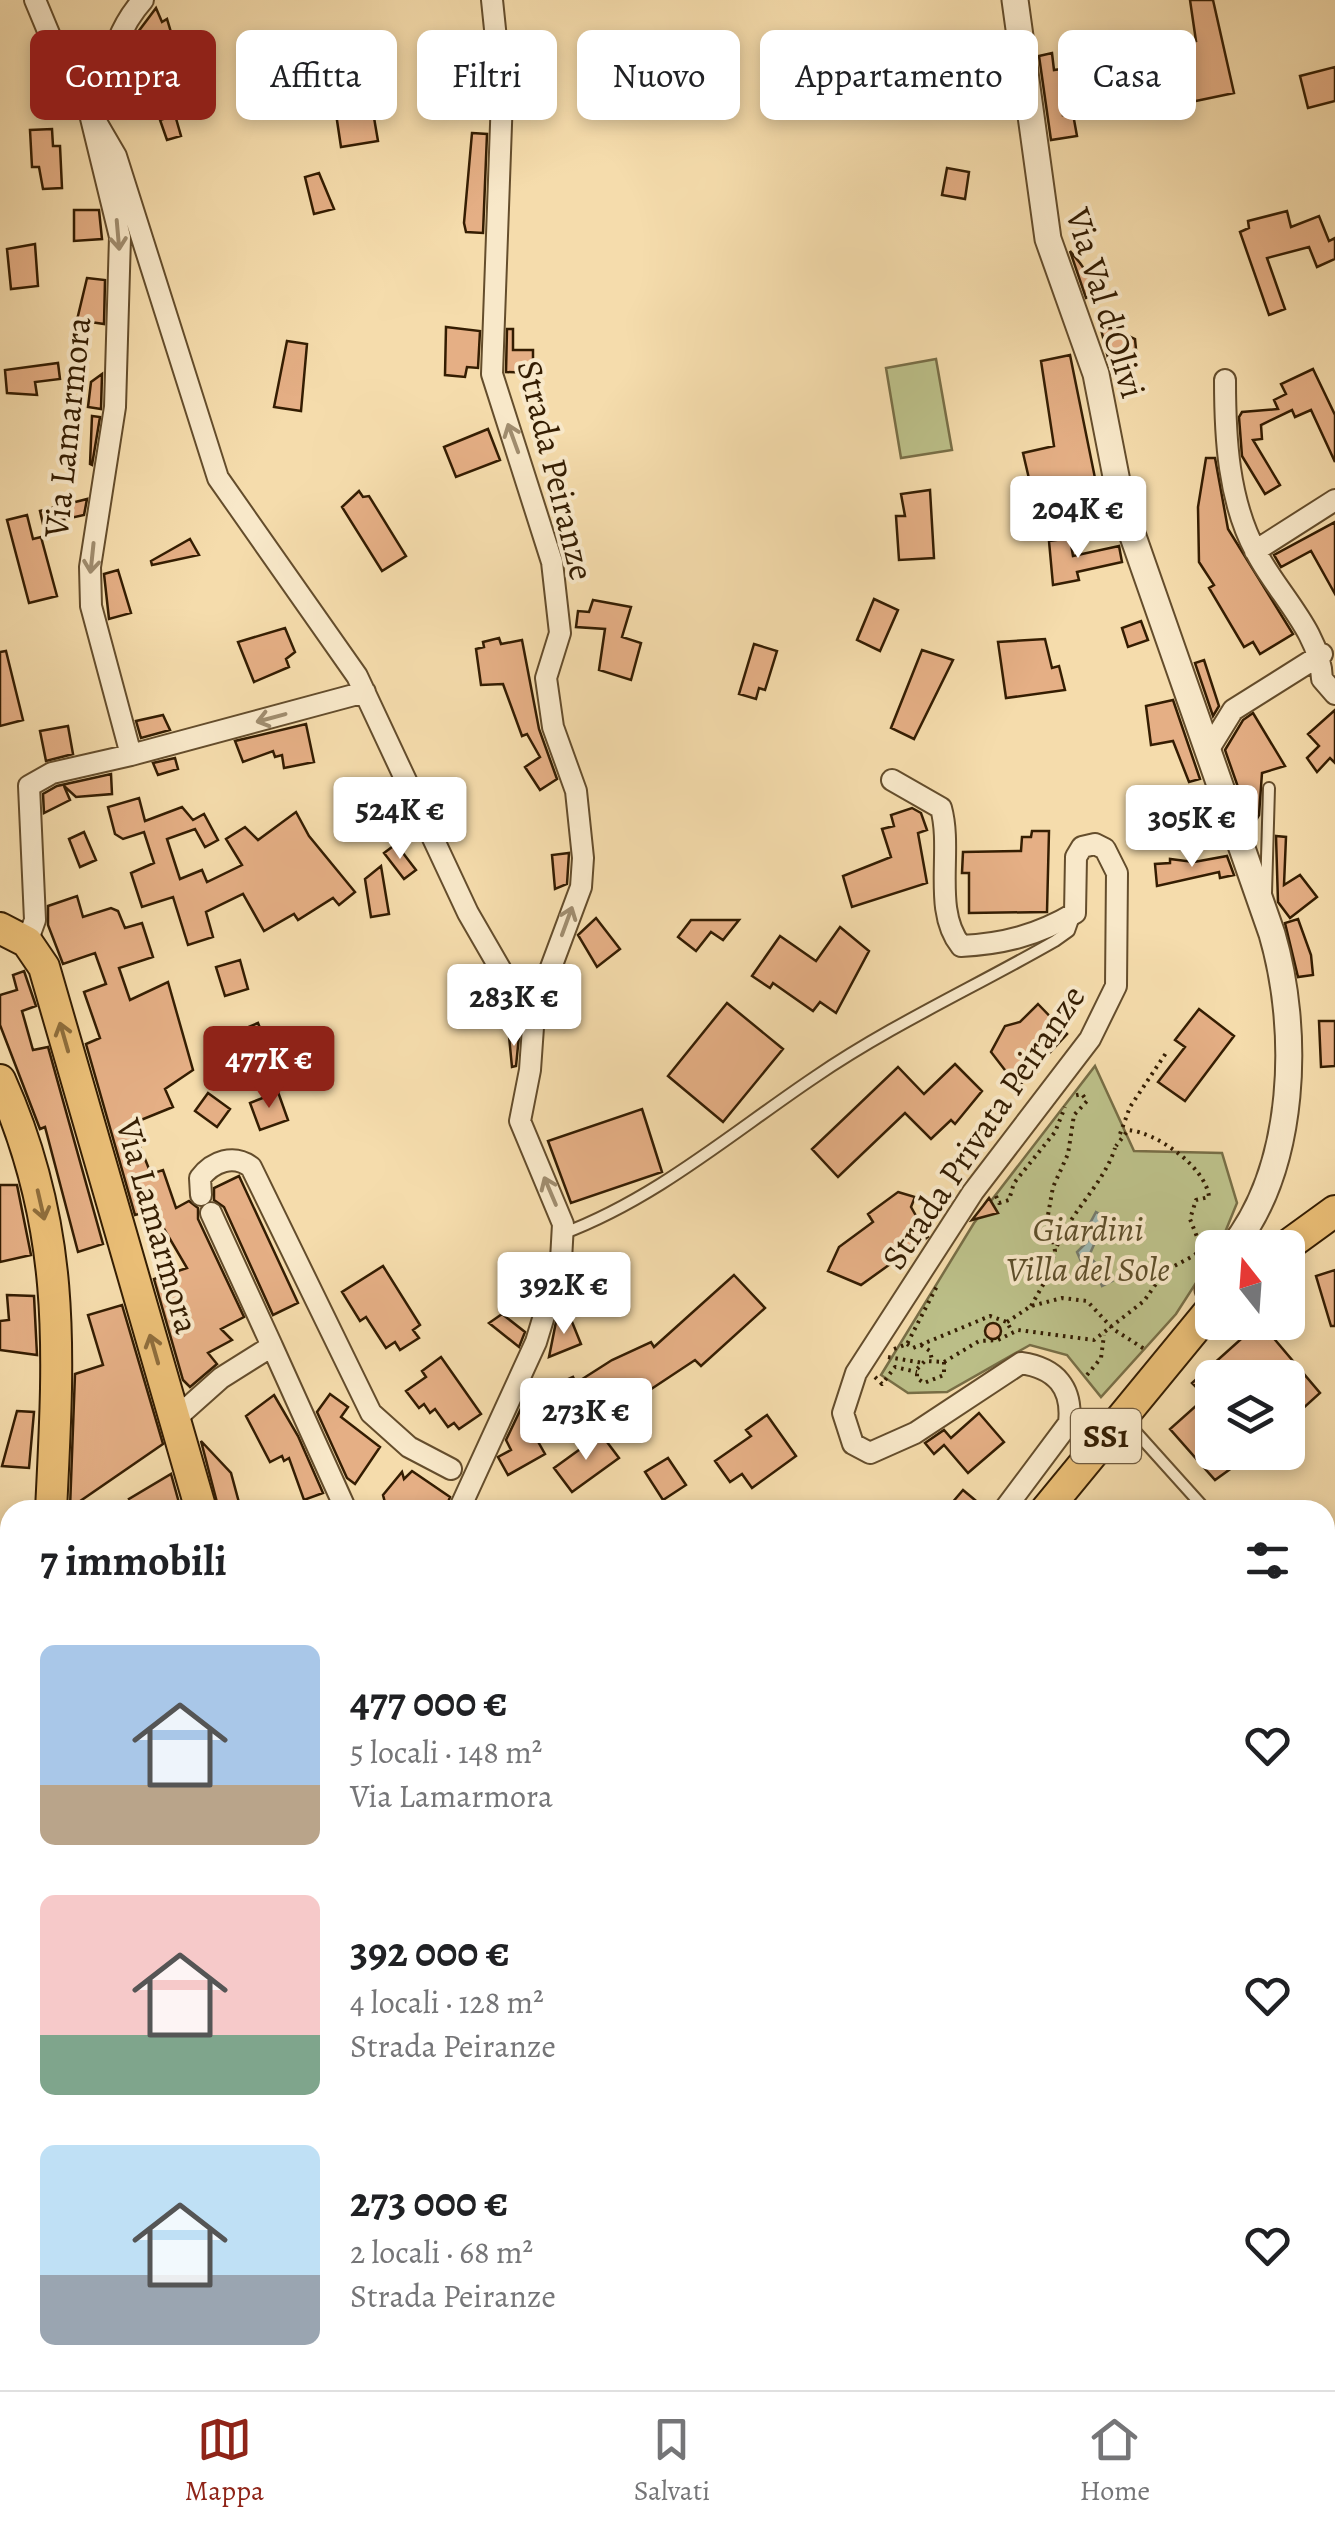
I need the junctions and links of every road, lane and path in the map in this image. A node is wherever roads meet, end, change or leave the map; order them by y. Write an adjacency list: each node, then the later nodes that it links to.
1 (35, 0): 5 (street, Via Lamarmora)
2 (143, 0): 6 (street)
3 (492, 0): 22 (street, Strada Peiranze, one-way to 3)
4 (1014, 0): 15 (street, Via Val d'Olivi)
5 (45, 30)
6 (121, 30)
7 (91, 120): 16 (street, Via Lamarmora, one-way to 16)
8 (96, 120): 13 (street, Via Lamarmora)
9 (1225, 380): 11 (street)
10 (1335, 500): 11 (street)
11 (1255, 550): 12 (street)
12 (1322, 654): 14 (street); 15 (street)
13 (365, 692): 16 (street, Via Lamarmora, one-way to 16); 22 (street, Via Lamarmora)
14 (1335, 694)
15 (1205, 745): 19 (street, Via Val d'Olivi)
16 (131, 755): 21 (street, Via Lamarmora)
17 (892, 780): 20 (street, Strada Privata Peiranze)
18 (1270, 788): 19 (lane)
19 (1260, 901): 28 (street, Via Val d'Olivi)
20 (1075, 912): 30 (lane); 56 (street, Strada Privata Peiranze)
21 (9, 940): 50 (main road, Via Lamarmora, one-way to 21)
22 (534, 1013): 30 (street, Strada Peiranze, one-way to 22)
23 (1168, 1050): 25 (path)
24 (0, 1080): 52 (main road, one-way to 52)
25 (1116, 1146): 31 (path); 35 (path)
26 (986, 1198): 31 (path)
27 (1335, 1212): 29 (main road)
28 (1243, 1230)
29 (1305, 1233)
30 (562, 1234): 55 (street, Strada Peiranze)
31 (1055, 1250): 33 (path)
32 (937, 1284): 39 (path)
33 (1030, 1306): 34 (path); 35 (path)
34 (1007, 1322): 37 (path); 41 (path)
35 (1108, 1324): 38 (path); 45 (path)
36 (1195, 1329): 45 (main road, SS1)
37 (1012, 1332): 38 (path); 43 (path)
38 (1104, 1335): 48 (path)
39 (908, 1344): 41 (path); 44 (path)
40 (272, 1346): 50 (street, Via Lamarmora); 51 (street, Via Lamarmora); 54 (street, Via Lamarmora)
41 (921, 1346): 42 (path)
42 (932, 1360): 43 (path); 44 (path)
43 (944, 1362): 47 (path)
44 (923, 1363): 47 (path)
45 (1166, 1364): 49 (main road, SS1)
46 (875, 1365): 47 (path)
47 (917, 1372)
48 (1087, 1374)
49 (1122, 1416): 57 (main road, SS1); 58 (lane)
50 (174, 1419): 53 (main road, Via Lamarmora)
51 (451, 1469)
52 (52, 1500)
53 (198, 1500)
54 (341, 1500)
55 (464, 1500)
56 (1011, 1500)
57 (1054, 1500)
58 (1197, 1500)

